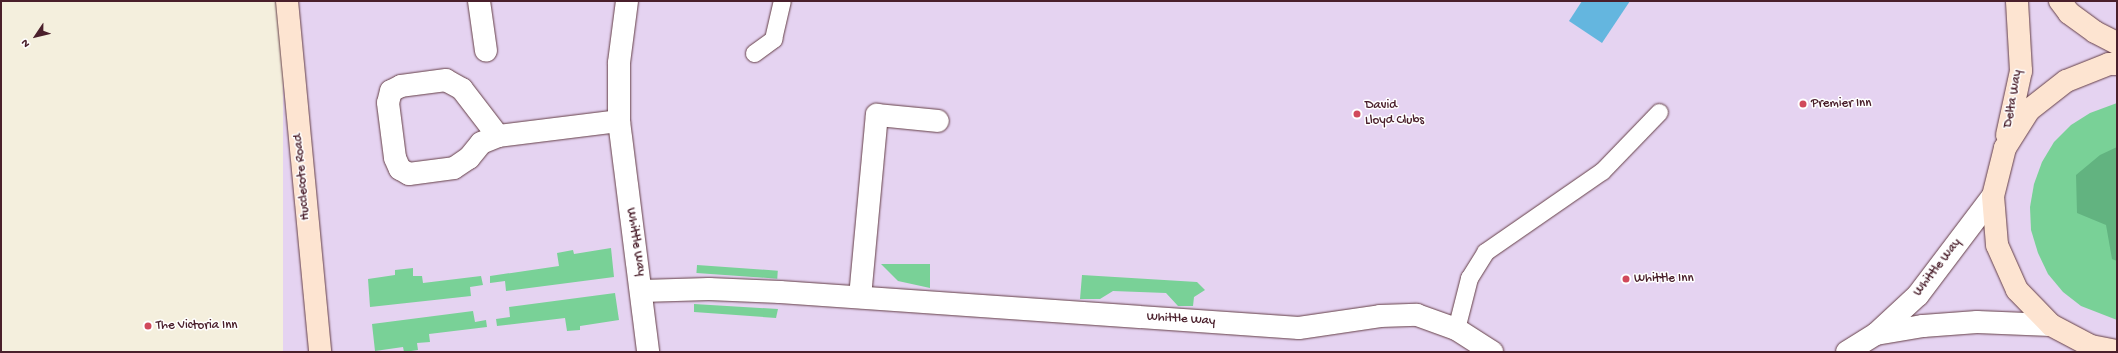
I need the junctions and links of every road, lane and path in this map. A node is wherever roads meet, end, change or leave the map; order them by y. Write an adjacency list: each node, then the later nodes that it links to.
1 (287, 1): 23 (street, Hucclecote Road)
2 (479, 1): 8 (street)
3 (627, 1): 12 (street, Whittle Way)
4 (782, 1): 9 (lane)
5 (2017, 1): 15 (street, Delta Way)
6 (2060, 1): 7 (street)
7 (2117, 43)
8 (486, 51)
9 (754, 53)
10 (2117, 64): 15 (street)
11 (1659, 112): 20 (lane)
12 (619, 121): 14 (street); 17 (street, Whittle Way)
13 (938, 122): 18 (street)
14 (498, 136): 14 (street)
15 (2005, 148): 16 (street, Delta Way)
16 (1993, 196): 19 (street, Delta Way); 21 (street, Whittle Way)
17 (642, 291): 18 (street, Whittle Way); 24 (street)
18 (860, 297): 20 (street, Whittle Way)
19 (2051, 325): 21 (street, Whittle Way); 22 (street, Delta Way)
20 (1456, 329): 25 (street, Whittle Way)
21 (1876, 334): 26 (street, Whittle Way)
22 (2117, 351)
23 (320, 352)
24 (648, 352)
25 (1492, 352)
26 (1847, 352)

